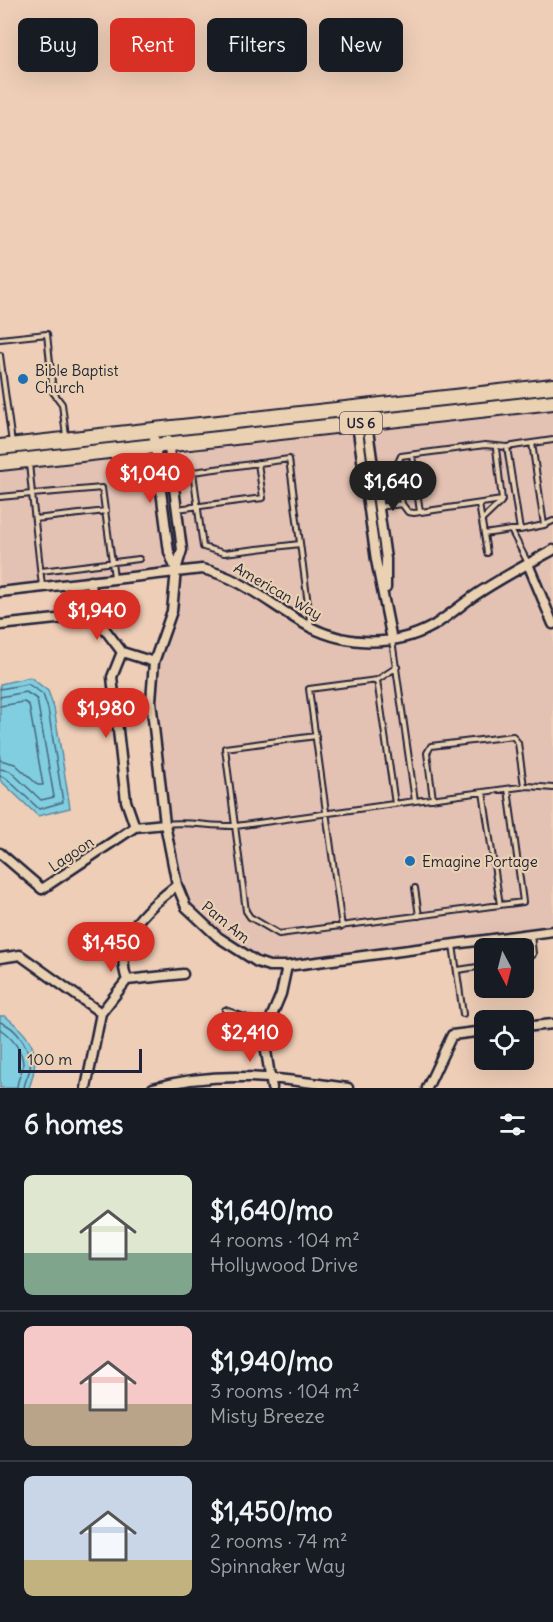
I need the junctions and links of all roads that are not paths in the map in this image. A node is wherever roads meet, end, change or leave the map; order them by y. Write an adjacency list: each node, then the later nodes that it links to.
1 (0, 339): 7 (lane)
2 (0, 355): 11 (lane)
3 (553, 386): 6 (main road, US 6)
4 (553, 402): 5 (main road, US 6 / US 6)
5 (362, 423): 10 (main road, US 6 / US 6); 24 (street); 25 (street)
6 (159, 429): 7 (main road, US 6); 10 (street, Pam Am); 10 (street, Pam Am)
7 (66, 439): 11 (main road, US 6)
8 (553, 440): 9 (lane)
9 (532, 443): 12 (lane); 32 (lane)
10 (162, 445): 15 (main road, US 6); 26 (street, Pam Am); 42 (street, Pam Am)
11 (6, 446)
12 (507, 447): 13 (lane); 33 (lane)
13 (496, 448): 14 (lane); 20 (lane)
14 (412, 455): 21 (lane); 28 (lane)
15 (28, 460): 16 (main road, US 6); 18 (lane)
16 (0, 463)
17 (258, 463): 23 (lane); 23 (lane); 36 (lane)
18 (32, 494): 19 (lane); 27 (lane); 29 (lane)
19 (0, 497)
20 (502, 500): 22 (lane); 30 (lane)
21 (402, 504): 24 (lane); 28 (lane)
22 (479, 504): 28 (lane); 30 (lane)
23 (197, 507): 26 (lane); 36 (lane)
24 (379, 507): 25 (lane); 48 (street)
25 (369, 508): 48 (street)
26 (177, 509): 42 (street, Pam Am)
27 (105, 511): 29 (lane); 40 (lane)
28 (420, 512)
29 (35, 519): 43 (lane)
30 (482, 520): 35 (lane)
31 (553, 521): 32 (lane)
32 (544, 525): 33 (lane)
33 (520, 530): 34 (lane)
34 (511, 531): 35 (lane); 41 (lane)
35 (484, 534): 38 (lane)
36 (300, 544): 52 (lane)
37 (553, 550): 41 (street, American Way)
38 (487, 553)
39 (139, 559): 40 (lane)
40 (112, 562): 43 (lane); 44 (lane)
41 (528, 564): 50 (street); 53 (street, American Way)
42 (176, 570): 44 (street, American Way); 52 (street, American Way); 55 (street, Pam Am)
43 (40, 571): 46 (lane)
44 (114, 578): 45 (street, American Way)
45 (91, 581): 46 (street, American Way); 49 (street)
46 (42, 587): 47 (street, American Way)
47 (0, 591)
48 (387, 603): 53 (street)
49 (94, 615): 51 (street); 54 (street)
50 (553, 624)
51 (0, 626)
52 (311, 627): 53 (street, American Way)
53 (392, 640): 56 (lane)
54 (122, 652): 55 (street); 69 (street)
55 (154, 662): 67 (street, Pam Am)
56 (397, 667): 57 (lane); 64 (lane)
57 (376, 680): 58 (lane); 65 (lane)
58 (316, 736): 66 (lane); 68 (lane)
59 (524, 786): 60 (lane); 61 (lane); 63 (lane)
60 (553, 788)
61 (508, 789): 62 (lane); 73 (lane)
62 (483, 792): 63 (lane); 73 (lane)
63 (433, 799): 64 (lane)
64 (415, 801): 65 (lane)
65 (395, 804): 66 (lane)
66 (326, 814): 68 (lane); 75 (lane)
67 (165, 824): 68 (lane); 69 (street, Lagoon); 71 (street, Pam Am)
68 (236, 826): 75 (lane)
69 (135, 827): 70 (street, Lagoon)
70 (0, 853)
71 (177, 885): 81 (street, Pam Am); 85 (street)
72 (415, 888): 74 (lane)
73 (500, 905): 74 (lane)
74 (419, 916): 75 (lane)
75 (342, 927)
76 (553, 931): 77 (street, Pam Am)
77 (531, 934): 78 (lane); 79 (street, Pam Am)
78 (531, 938)
79 (453, 944): 81 (street, Pam Am); 83 (lane)
80 (0, 958): 87 (street)
81 (287, 966): 90 (street)
82 (474, 968): 83 (lane)
83 (458, 970): 88 (lane)
84 (183, 974): 85 (street)
85 (127, 980): 87 (street)
86 (225, 1010): 90 (lane)
87 (101, 1014): 94 (street)
88 (463, 1014)
89 (553, 1024): 91 (street)
90 (268, 1026): 93 (street)
91 (534, 1026)
92 (474, 1032): 98 (street)
93 (270, 1076): 95 (street); 96 (street); 97 (street)
94 (86, 1088)
95 (153, 1088)
96 (272, 1088)
97 (348, 1088)
98 (427, 1088)

